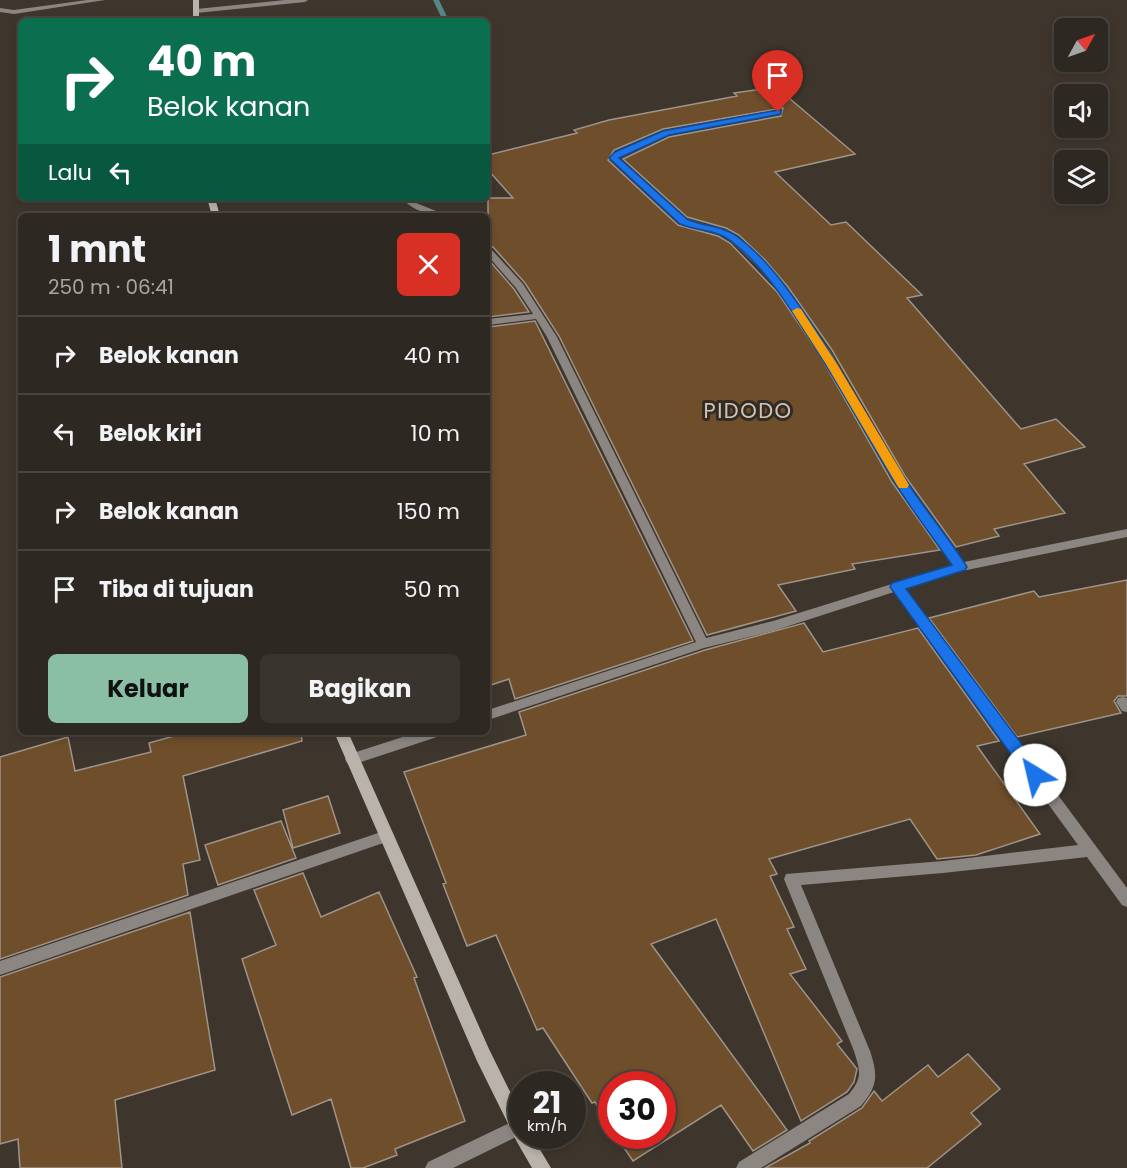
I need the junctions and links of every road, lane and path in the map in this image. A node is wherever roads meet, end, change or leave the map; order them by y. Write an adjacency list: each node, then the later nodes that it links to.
1 (102, 0): 4 (street)
2 (196, 0): 5 (street)
3 (305, 0): 5 (street)
4 (0, 10)
5 (196, 11): 6 (street)
6 (196, 18)
7 (778, 112): 14 (street)
8 (408, 201): 9 (street)
9 (436, 213)
10 (490, 253): 11 (street)
11 (537, 316): 12 (street); 16 (street)
12 (490, 322)
13 (1127, 533): 14 (street)
14 (960, 567): 15 (street)
15 (897, 587): 16 (street); 22 (street)
16 (703, 644): 17 (street)
17 (490, 714)
18 (342, 735): 20 (street)
19 (426, 735): 20 (street)
20 (352, 759): 21 (street)
21 (387, 836): 24 (street); 25 (street)
22 (1090, 850): 23 (street); 30 (street)
23 (1127, 900)
24 (0, 968)
25 (508, 1106)
26 (508, 1137): 28 (street)
27 (531, 1149): 29 (street)
28 (434, 1168)
29 (542, 1168)
30 (745, 1168)

